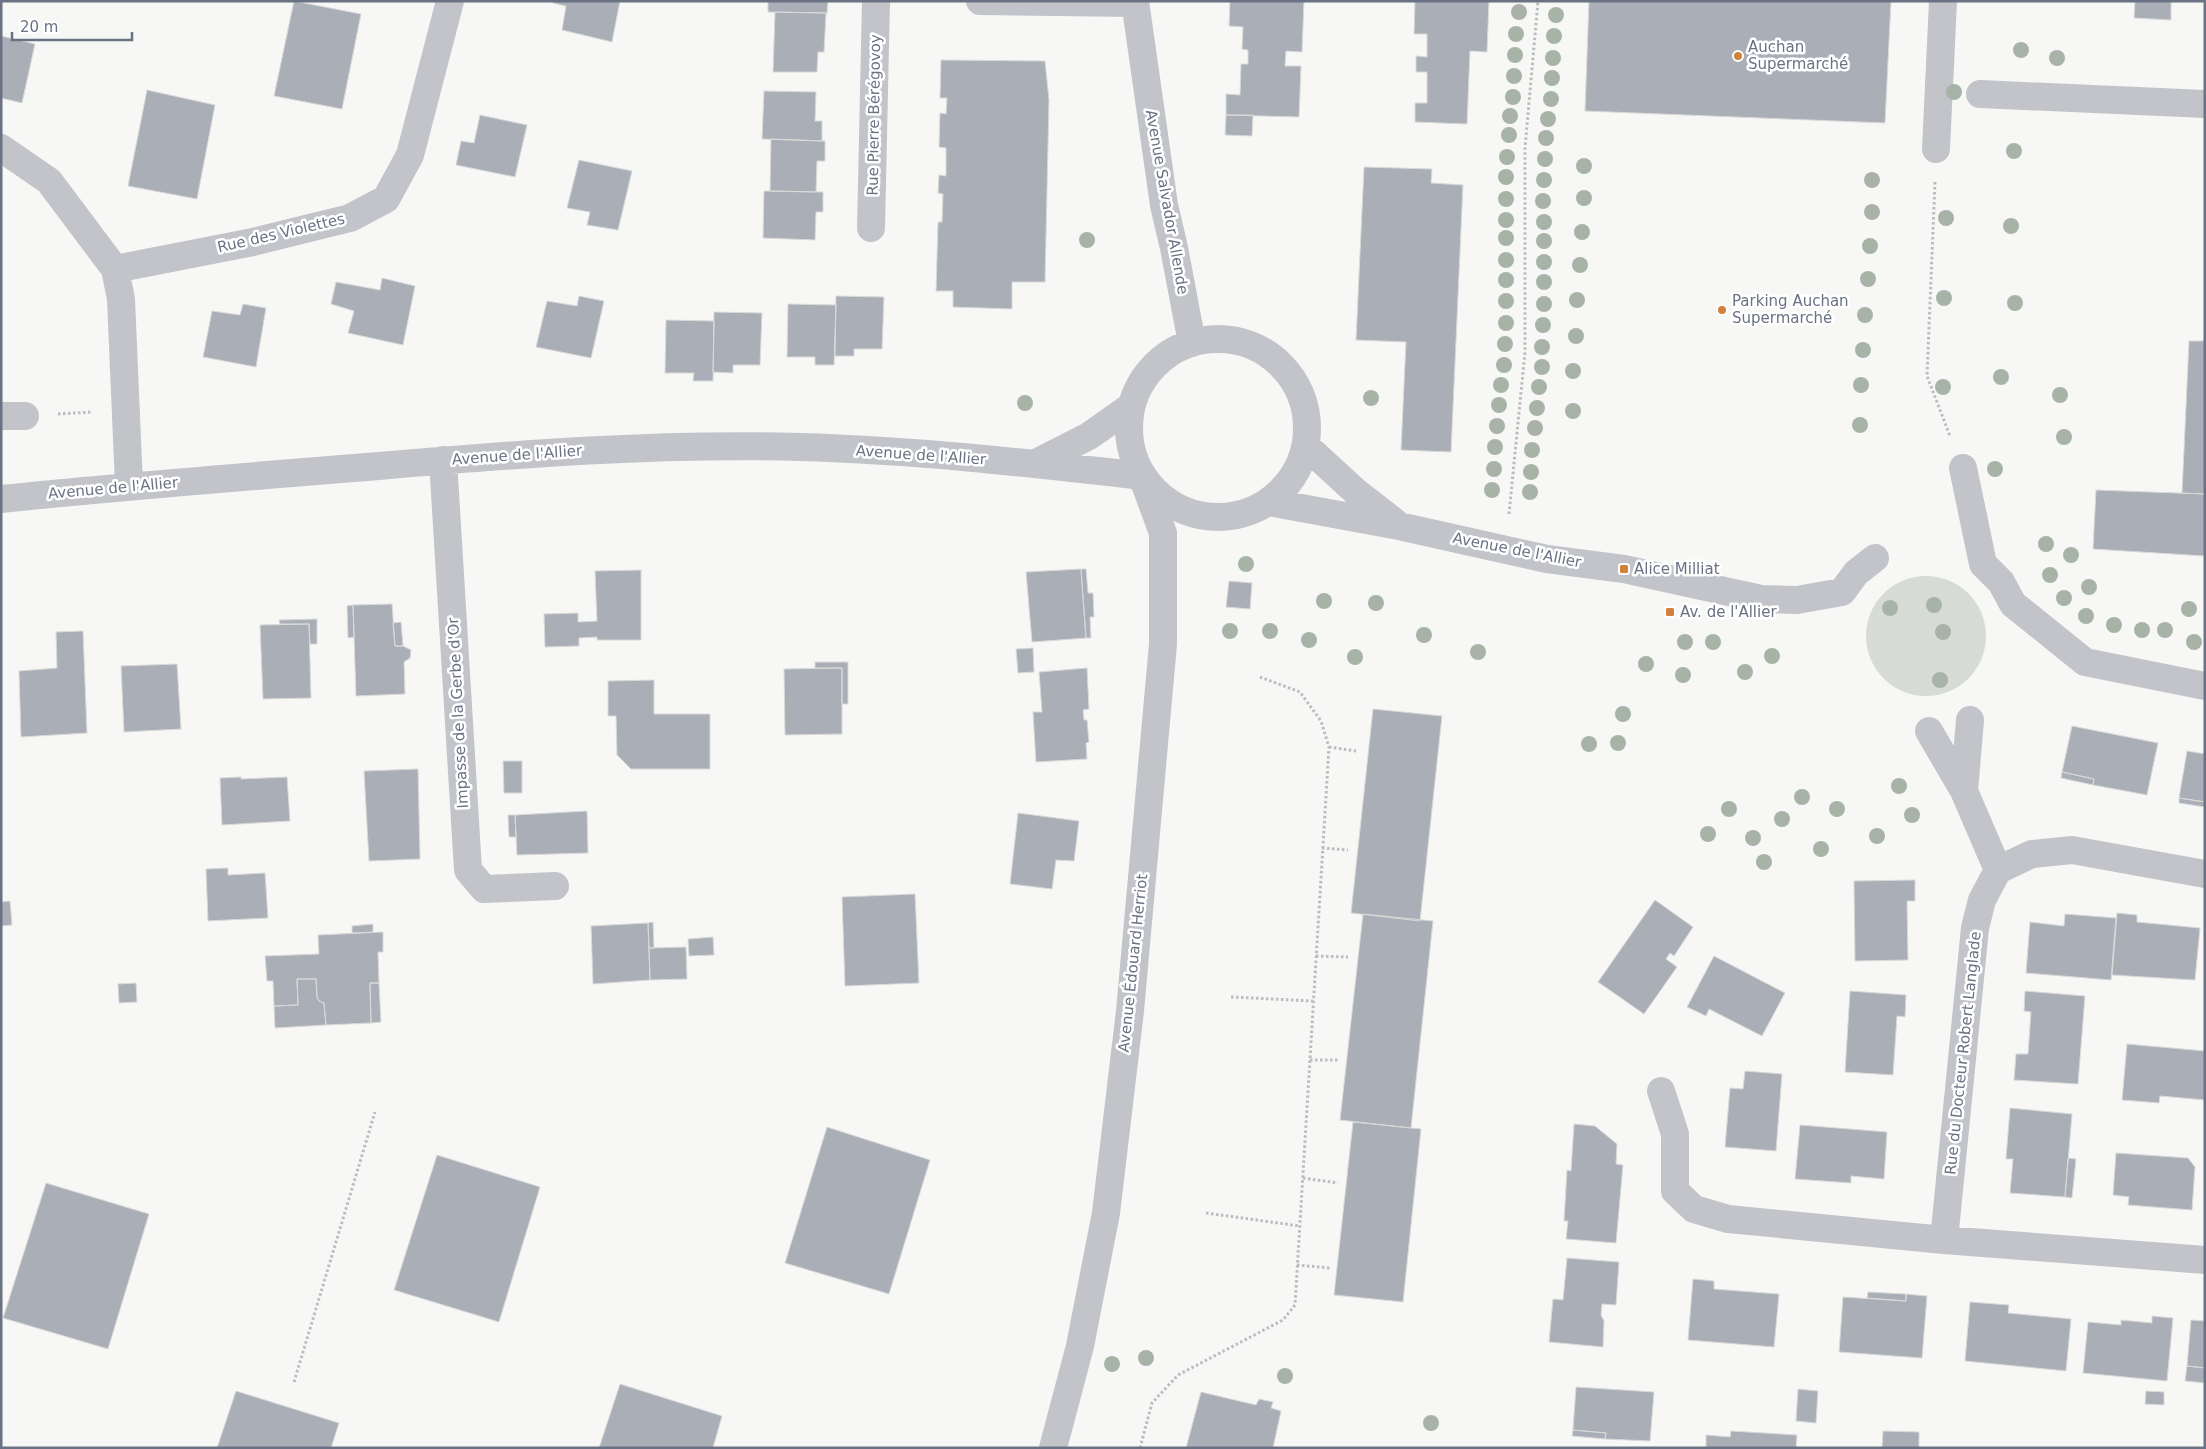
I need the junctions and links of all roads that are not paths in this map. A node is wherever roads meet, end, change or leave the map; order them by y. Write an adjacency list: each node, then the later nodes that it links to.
1 (450, 1): 11 (street, Rue des Violettes)
2 (876, 1): 10 (street, Rue Pierre Bérégovoy)
3 (980, 1): 5 (street)
4 (1942, 1): 9 (street)
5 (1135, 2): 12 (street, Avenue Salvador Allende)
6 (1980, 94): 7 (street)
7 (2205, 104)
8 (1, 148): 11 (street)
9 (1936, 149)
10 (872, 228)
11 (115, 269): 19 (street)
12 (1192, 343): 13 (street); 14 (street)
13 (1130, 407): 16 (street); 18 (street)
14 (1306, 446): 21 (street); 22 (street, Avenue de l'Allier)
15 (443, 460): 16 (street, Avenue de l'Allier); 19 (street, Avenue de l'Allier); 30 (street, Impasse de la Gerbe d'Or)
16 (1034, 464): 18 (street, Avenue de l'Allier)
17 (1963, 468): 24 (street)
18 (1142, 476): 21 (street); 34 (street, Avenue Édouard Herriot)
19 (129, 486): 20 (street, Avenue de l'Allier)
20 (1, 499)
21 (1269, 502): 22 (street, Avenue de l'Allier)
22 (1399, 526): 23 (street, Avenue de l'Allier)
23 (1875, 558)
24 (2205, 686)
25 (1970, 720): 27 (street)
26 (1929, 731): 27 (street)
27 (1964, 791): 28 (street)
28 (1998, 870): 29 (street); 32 (street, Rue du Docteur Robert Langlade)
29 (2205, 874)
30 (555, 886)
31 (1661, 1091): 32 (street)
32 (1944, 1240): 33 (street)
33 (2205, 1260)
34 (1053, 1448)

